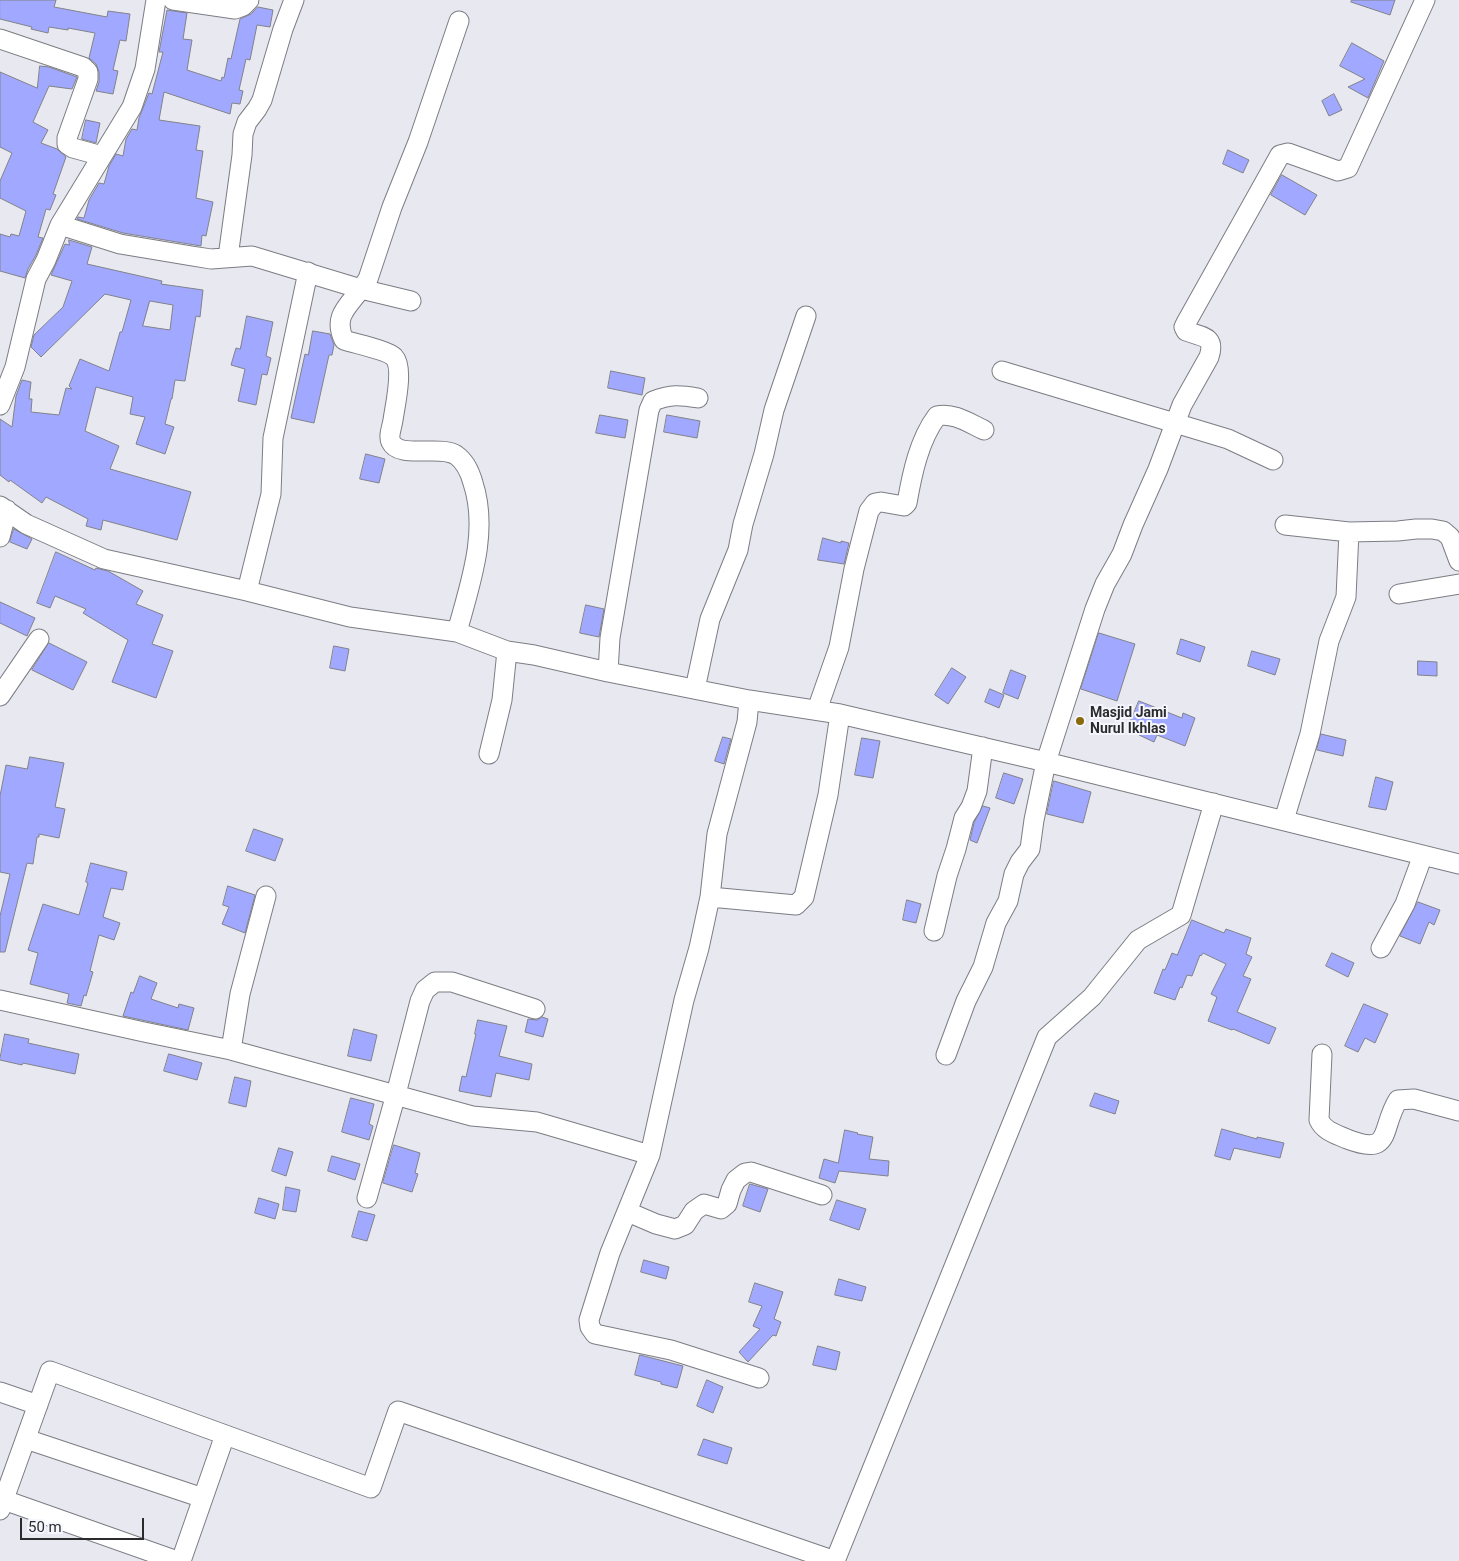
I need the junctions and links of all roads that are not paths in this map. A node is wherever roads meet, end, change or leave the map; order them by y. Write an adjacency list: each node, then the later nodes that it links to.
1 (156, 0): 8 (street)
2 (173, 0): 3 (street)
3 (249, 0)
4 (294, 0): 10 (street)
5 (1425, 0): 18 (street)
6 (459, 21): 12 (street)
7 (0, 39): 8 (street)
8 (102, 156): 9 (street)
9 (60, 225): 10 (street); 17 (street)
10 (228, 257): 11 (street)
11 (308, 272): 12 (street); 27 (street)
12 (361, 290): 13 (street); 29 (street)
13 (412, 301)
14 (806, 316): 33 (street)
15 (1002, 371): 18 (street)
16 (698, 398): 32 (street)
17 (0, 406)
18 (1176, 422): 20 (street); 40 (street)
19 (984, 430): 36 (street)
20 (1272, 460)
21 (4, 508): 24 (street); 27 (street)
22 (1285, 525): 23 (street)
23 (1349, 532): 25 (street); 42 (street)
24 (0, 537)
25 (1459, 561)
26 (1459, 584): 28 (street)
27 (247, 591): 29 (street)
28 (1399, 594)
29 (457, 632): 31 (street)
30 (39, 639): 34 (street)
31 (507, 651): 32 (street); 39 (street)
32 (608, 672): 33 (street)
33 (694, 689): 35 (street)
34 (0, 696)
35 (749, 700): 36 (street); 46 (street)
36 (817, 710): 37 (street)
37 (840, 714): 38 (street); 46 (street)
38 (982, 747): 40 (street); 47 (street)
39 (489, 754)
40 (1046, 762): 41 (street); 53 (street)
41 (1214, 803): 42 (street); 69 (street)
42 (1284, 820): 43 (street)
43 (1423, 855): 44 (street); 48 (street)
44 (1459, 864)
45 (266, 896): 51 (street)
46 (710, 897): 56 (street)
47 (934, 930)
48 (1381, 948)
49 (0, 1000): 51 (street)
50 (535, 1009): 54 (street)
51 (230, 1050): 54 (street)
52 (1322, 1054): 55 (street)
53 (946, 1055)
54 (396, 1094): 56 (street); 58 (street)
55 (1459, 1111)
56 (650, 1155): 59 (street)
57 (822, 1195): 59 (street)
58 (367, 1198)
59 (628, 1212): 60 (street)
60 (759, 1378)
61 (0, 1392): 62 (street)
62 (38, 1405): 63 (street); 64 (street)
63 (225, 1435): 65 (street); 69 (street)
64 (26, 1439): 65 (street); 66 (street)
65 (203, 1498): 68 (street)
66 (2, 1505): 67 (street)
67 (177, 1561)
68 (181, 1561)
69 (835, 1561)

